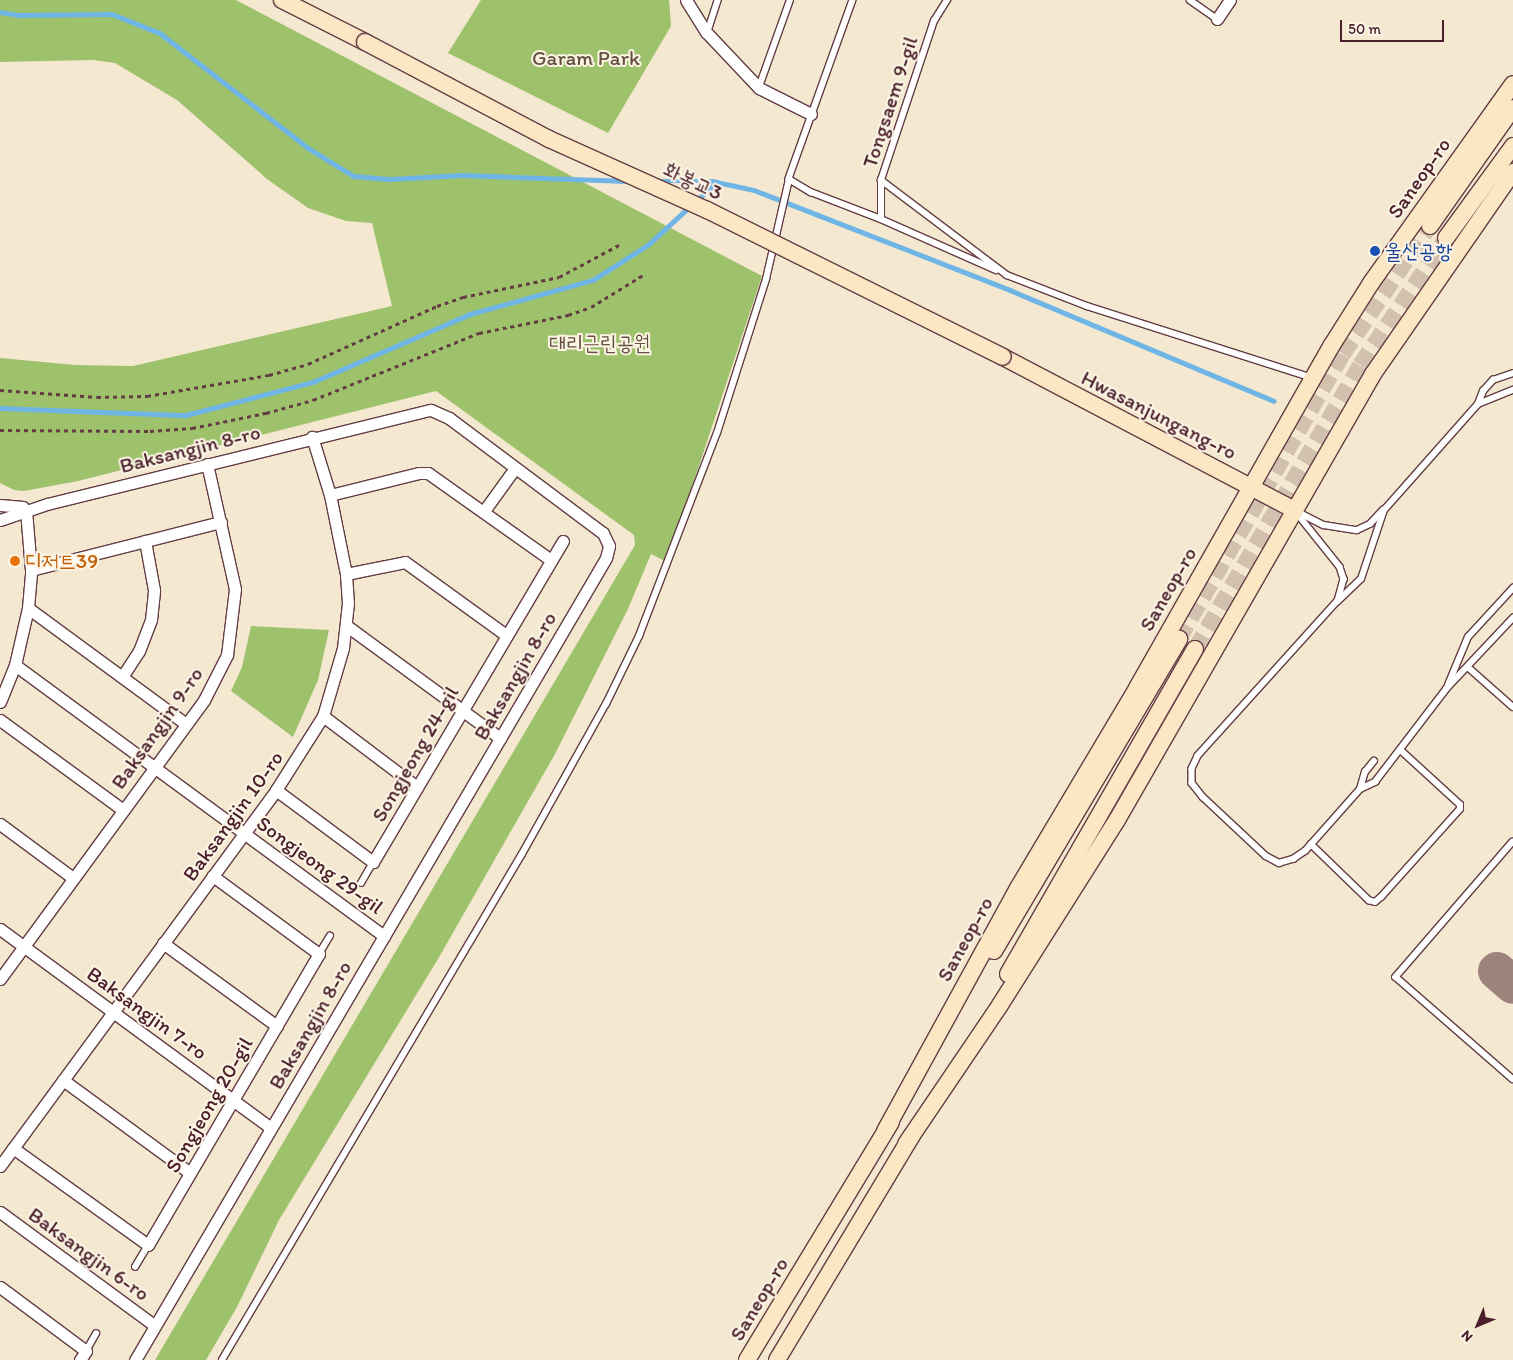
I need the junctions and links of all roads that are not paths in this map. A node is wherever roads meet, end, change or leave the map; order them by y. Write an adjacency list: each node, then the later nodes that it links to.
1 (282, 0): 23 (main road, 화봉교3, bridge)
2 (686, 0): 10 (street)
3 (718, 0): 10 (lane)
4 (790, 0): 12 (lane)
5 (853, 0): 14 (lane)
6 (947, 0): 18 (lane, Tongsaem 9-gil)
7 (1190, 0): 9 (lane)
8 (1230, 0): 9 (street)
9 (1217, 19)
10 (707, 33): 12 (street)
11 (1513, 84): 25 (main road, Saneop-ro)
12 (759, 88): 14 (street)
13 (1513, 108): 20 (main road, Saneop-ro)
14 (811, 114): 17 (lane)
15 (1513, 146): 21 (main road)
16 (1513, 172): 37 (main road)
17 (789, 179): 19 (lane); 106 (lane)
18 (880, 180): 19 (lane, Tongsaem 9-gil); 22 (lane)
19 (881, 219): 22 (lane)
20 (1430, 226)
21 (1446, 238)
22 (1007, 275): 25 (lane)
23 (1003, 357): 31 (main road, Hwasanjungang-ro)
24 (1513, 373): 27 (lane)
25 (1312, 378): 31 (main road, Saneop-ro)
26 (1513, 390): 27 (lane)
27 (1478, 404): 38 (lane)
28 (312, 437): 29 (street, Baksangjin 8-ro); 30 (street, Baksangjin 8-ro); 32 (street, Baksangjin 10-ro)
29 (207, 464): 33 (street, Baksangjin 8-ro); 40 (street, Baksangjin 9-ro)
30 (515, 468): 36 (street); 64 (street, Baksangjin 8-ro)
31 (1251, 486): 37 (main road, Hwasanjungang-ro); 93 (main road, Saneop-ro)
32 (330, 495): 36 (street); 45 (street, Baksangjin 10-ro)
33 (47, 504): 34 (street, Baksangjin 8-ro); 35 (street, Baksangjin 8-ro)
34 (0, 505)
35 (26, 510): 39 (street, Baksangjin 8-ro); 44 (street)
36 (484, 510): 43 (street)
37 (1294, 510): 38 (lane); 47 (lane); 94 (main road)
38 (1384, 510): 47 (lane)
39 (0, 520)
40 (221, 522): 41 (street); 63 (street, Baksangjin 9-ro)
41 (145, 541): 44 (street); 56 (street)
42 (562, 541): 43 (street, Songjeong 24-gil)
43 (551, 560): 51 (street, Songjeong 24-gil)
44 (31, 570): 48 (street)
45 (346, 574): 50 (street, Baksangjin 10-ro); 51 (street)
46 (1513, 588): 57 (lane)
47 (1338, 601): 75 (lane)
48 (28, 608): 54 (street); 56 (street)
49 (1513, 618): 55 (lane)
50 (347, 626): 60 (street); 61 (street, Baksangjin 10-ro)
51 (506, 635): 60 (street, Songjeong 24-gil)
52 (1180, 639): 93 (main road, Saneop-ro)
53 (1196, 649): 94 (main road)
54 (15, 665): 58 (street); 67 (street, Songjeong 29-gil)
55 (1468, 666): 57 (lane); 59 (lane)
56 (122, 677): 63 (street)
57 (1446, 690): 65 (lane)
58 (0, 702)
59 (1513, 707)
60 (462, 710): 64 (street); 68 (street, Songjeong 24-gil)
61 (323, 716): 68 (street); 70 (street, Baksangjin 10-ro)
62 (0, 720): 71 (street)
63 (186, 724): 67 (street, Baksangjin 9-ro)
64 (500, 738): 82 (street, Baksangjin 8-ro)
65 (1400, 750): 69 (lane); 75 (lane)
66 (1374, 761): 69 (lane)
67 (154, 767): 71 (street, Baksangjin 9-ro); 73 (street, Songjeong 29-gil)
68 (417, 787): 76 (street, Songjeong 24-gil)
69 (1360, 789): 75 (lane)
70 (276, 790): 73 (street, Baksangjin 10-ro); 76 (street)
71 (123, 810): 78 (street, Baksangjin 9-ro)
72 (0, 824): 78 (street)
73 (244, 833): 77 (street, Baksangjin 10-ro); 82 (street, Songjeong 29-gil)
74 (1513, 842): 89 (lane)
75 (1311, 844)
76 (373, 862): 79 (lane)
77 (212, 876): 83 (street, Baksangjin 10-ro); 85 (street)
78 (73, 878): 84 (street, Baksangjin 9-ro)
79 (361, 883)
80 (0, 929): 84 (street, Baksangjin 7-ro)
81 (330, 936): 85 (lane)
82 (384, 936): 92 (street, Baksangjin 8-ro)
83 (163, 943): 87 (street, Baksangjin 10-ro); 88 (street)
84 (23, 946): 86 (street, Baksangjin 9-ro); 87 (street, Baksangjin 7-ro)
85 (319, 954): 88 (street, Songjeong 20-gil)
86 (0, 979)
87 (113, 1012): 90 (street, Baksangjin 10-ro); 91 (street, Baksangjin 7-ro)
88 (277, 1026): 91 (street, Songjeong 20-gil)
89 (1513, 1079)
90 (63, 1080): 95 (street, Baksangjin 10-ro); 97 (street)
91 (233, 1100): 92 (street, Baksangjin 7-ro); 97 (street, Songjeong 20-gil)
92 (271, 1128): 102 (street, Baksangjin 8-ro)
93 (885, 1131): 107 (main road, Saneop-ro)
94 (906, 1144): 108 (main road)
95 (13, 1148): 96 (street, Baksangjin 10-ro); 99 (street)
96 (0, 1166)
97 (190, 1173): 99 (street, Songjeong 20-gil)
98 (0, 1212): 102 (street, Baksangjin 6-ro)
99 (148, 1245): 100 (lane)
100 (135, 1267)
101 (0, 1288): 104 (street)
102 (155, 1326): 105 (street, Baksangjin 8-ro)
103 (96, 1334): 104 (lane)
104 (83, 1355)
105 (135, 1360)
106 (222, 1360)
107 (747, 1360)
108 (777, 1360)

